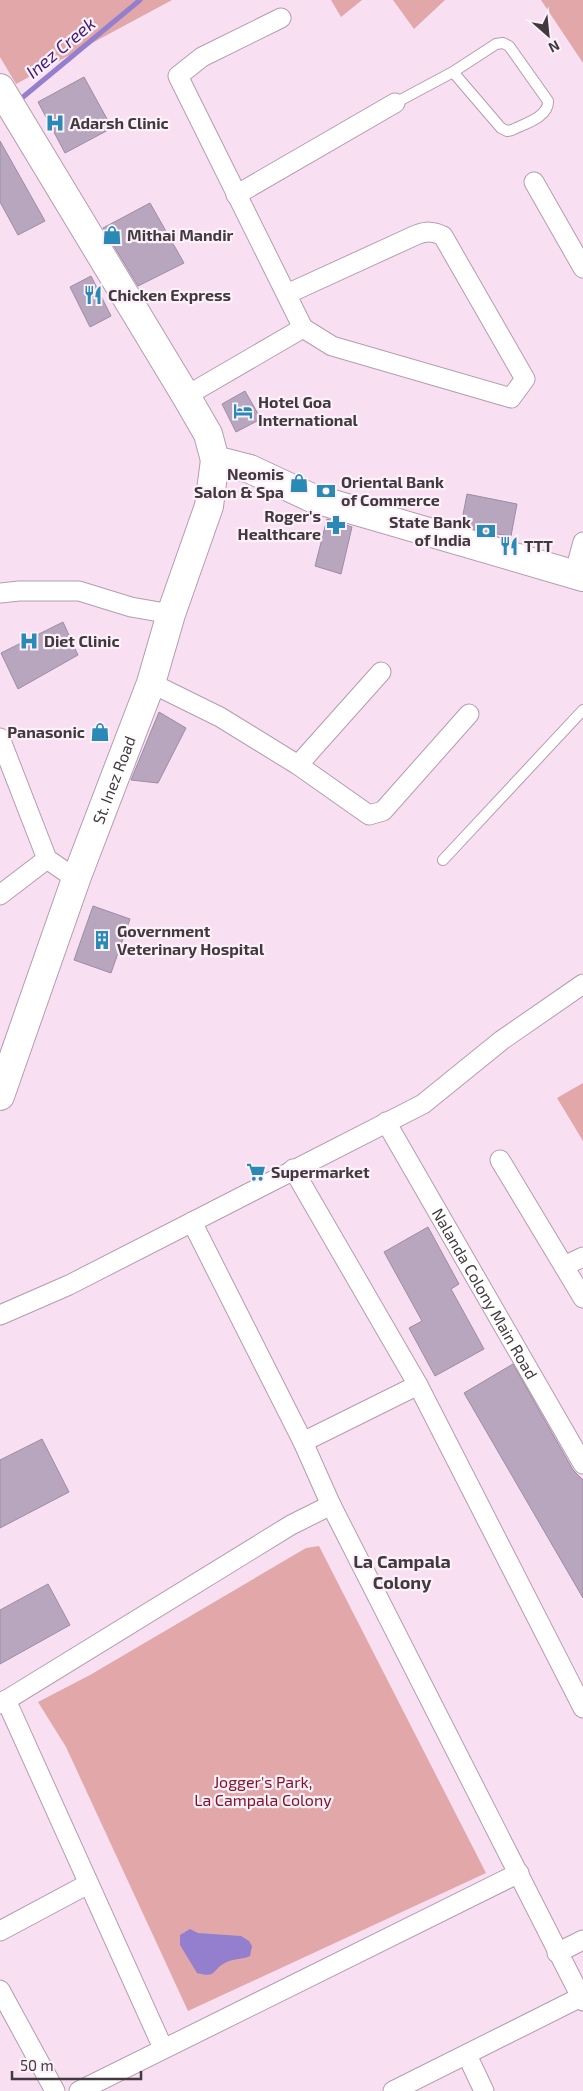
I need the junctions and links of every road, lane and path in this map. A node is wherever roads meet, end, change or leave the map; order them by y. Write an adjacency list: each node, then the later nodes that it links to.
1 (281, 18): 6 (street)
2 (453, 72): 2 (lane); 4 (lane)
3 (0, 88): 10 (main road)
4 (395, 103): 6 (street)
5 (534, 182): 7 (street)
6 (236, 194): 8 (street)
7 (583, 268)
8 (287, 294): 9 (street); 9 (street)
9 (303, 328): 10 (street)
10 (186, 396): 11 (main road)
11 (216, 460): 13 (main road); 15 (main road, St. Inez Road)
12 (583, 542): 13 (street)
13 (579, 576)
14 (0, 593): 15 (street)
15 (171, 614): 17 (main road, St. Inez Road)
16 (381, 672): 21 (street)
17 (151, 683): 21 (street); 24 (main road, St. Inez Road)
18 (583, 710): 23 (lane)
19 (469, 714): 21 (street)
20 (0, 738): 22 (street)
21 (298, 765)
22 (47, 859): 24 (street); 25 (street)
23 (443, 860)
24 (76, 879): 27 (main road, St. Inez Road)
25 (0, 895)
26 (583, 984): 28 (street)
27 (0, 1096)
28 (386, 1122): 30 (street); 38 (street, Nalanda Colony Main Road)
29 (500, 1160): 33 (street)
30 (293, 1169): 31 (street); 36 (street)
31 (192, 1222): 35 (street); 37 (street)
32 (583, 1257): 33 (street)
33 (564, 1266): 34 (street)
34 (583, 1298)
35 (0, 1315)
36 (418, 1385): 37 (street); 41 (street)
37 (303, 1442): 39 (street)
38 (583, 1464)
39 (331, 1505): 40 (street); 42 (street)
40 (3, 1702): 43 (street)
41 (583, 1708)
42 (519, 1873): 46 (street); 49 (street)
43 (88, 1884): 44 (street); 49 (street)
44 (0, 1931)
45 (583, 1940): 46 (street)
46 (557, 1953): 48 (street)
47 (0, 1990): 51 (street)
48 (582, 1999): 50 (street)
49 (164, 2048): 52 (street)
50 (467, 2055): 53 (street); 54 (street)
51 (55, 2091)
52 (79, 2091)
53 (392, 2091)
54 (484, 2091)

